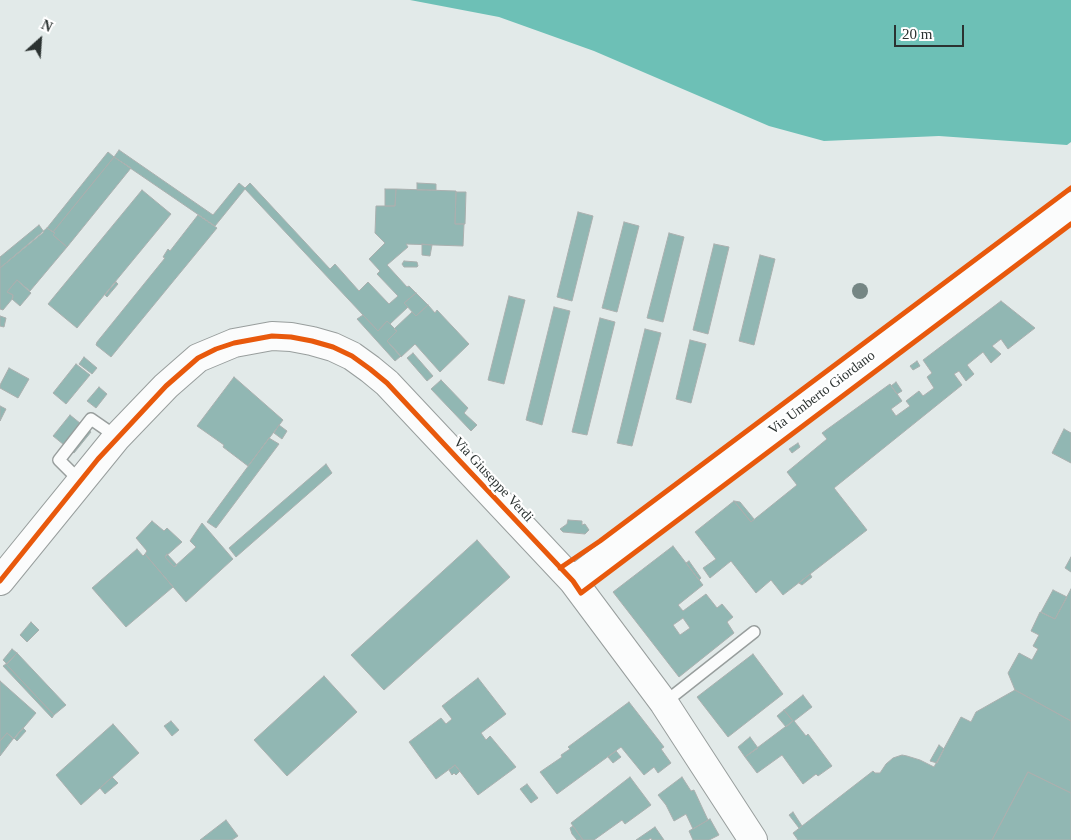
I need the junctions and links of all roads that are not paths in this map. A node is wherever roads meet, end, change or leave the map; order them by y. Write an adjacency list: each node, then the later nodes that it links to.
1 (1071, 206): 3 (main road, Via Umberto Giordano)
2 (0, 581): 3 (main road, Via Giuseppe Verdi)
3 (572, 581): 5 (main road, Via Giuseppe Verdi)
4 (754, 632): 5 (lane)
5 (664, 703): 6 (main road, Via Giuseppe Verdi)
6 (753, 840)

